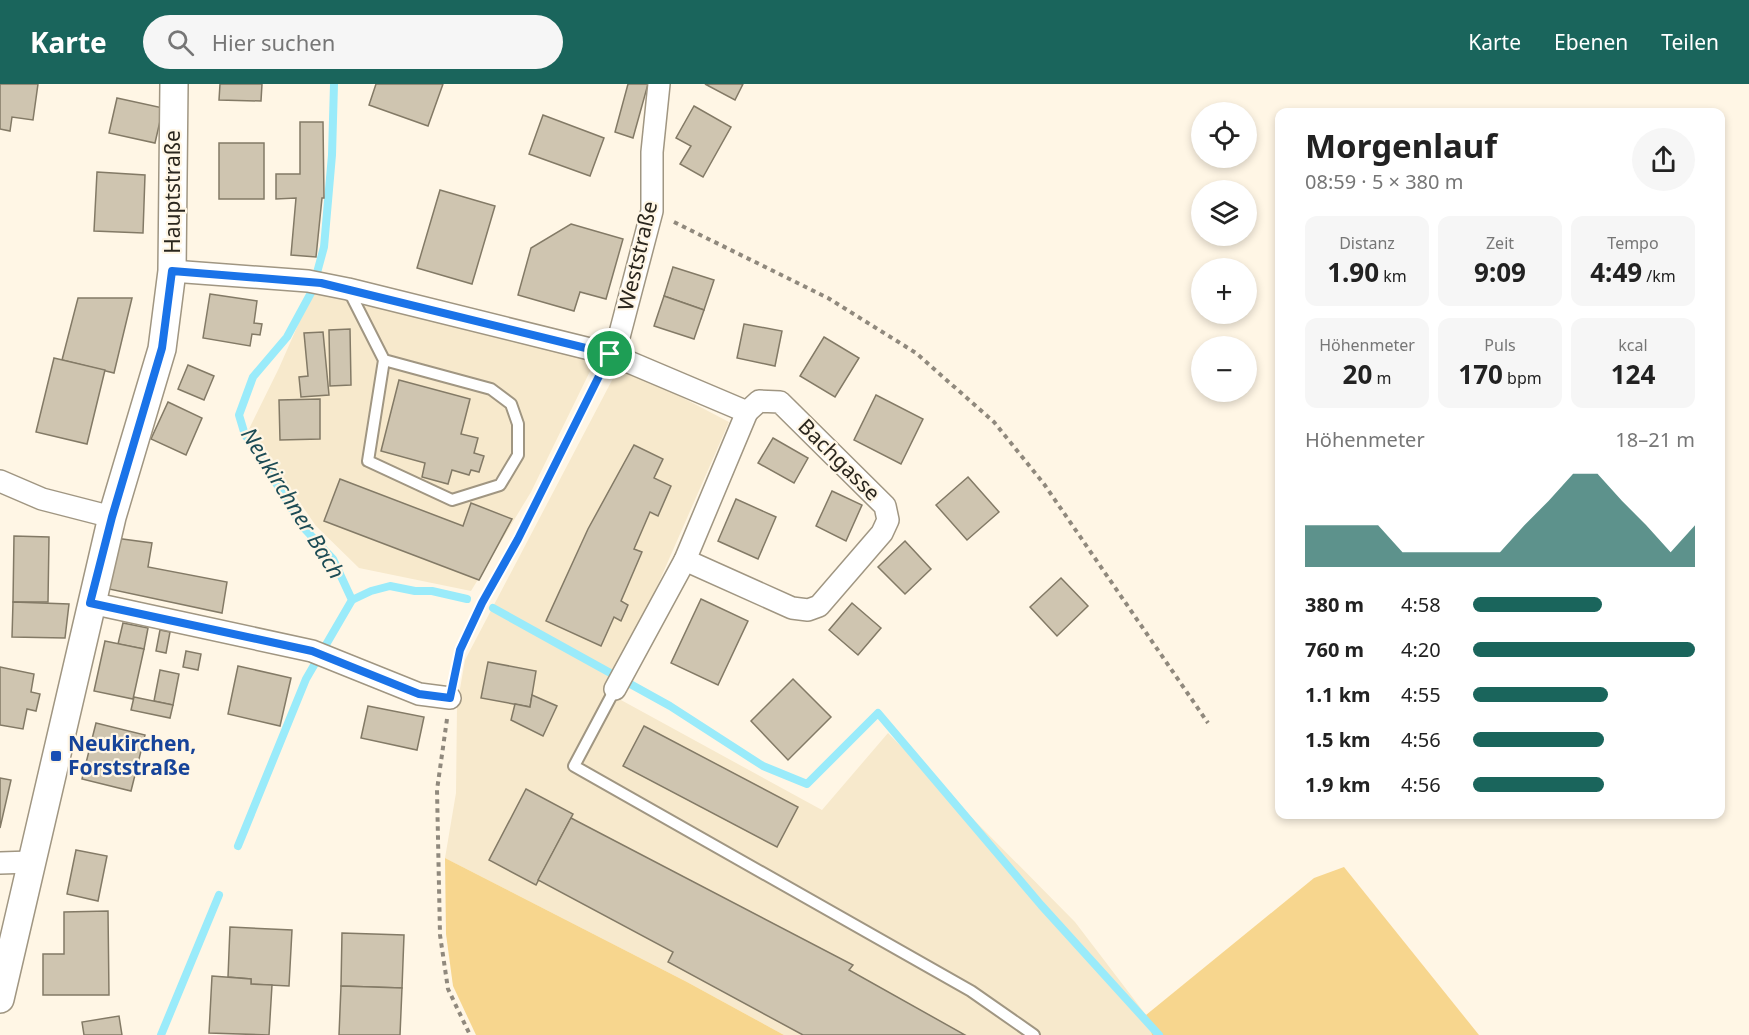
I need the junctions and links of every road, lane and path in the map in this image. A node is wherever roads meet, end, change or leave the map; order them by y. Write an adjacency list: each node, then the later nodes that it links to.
1 (174, 84): 4 (street, Hauptstraße)
2 (659, 84): 3 (street, Weststraße)
3 (652, 212): 6 (street, Weststraße); 15 (path)
4 (172, 271): 5 (street); 10 (street, Hauptstraße)
5 (348, 290): 6 (street); 7 (lane)
6 (610, 354): 8 (street); 14 (path)
7 (384, 360): 7 (lane)
8 (747, 412): 11 (street); 11 (street, Bachgasse)
9 (0, 481): 10 (street)
10 (112, 517): 12 (street, Hauptstraße)
11 (685, 560): 13 (street)
12 (90, 603): 14 (street); 16 (street, Hauptstraße)
13 (615, 689): 20 (lane)
14 (450, 698): 19 (path)
15 (1208, 723)
16 (31, 862): 17 (street); 18 (street, Hauptstraße)
17 (0, 863)
18 (0, 999)
19 (470, 1035)
20 (1034, 1035)

